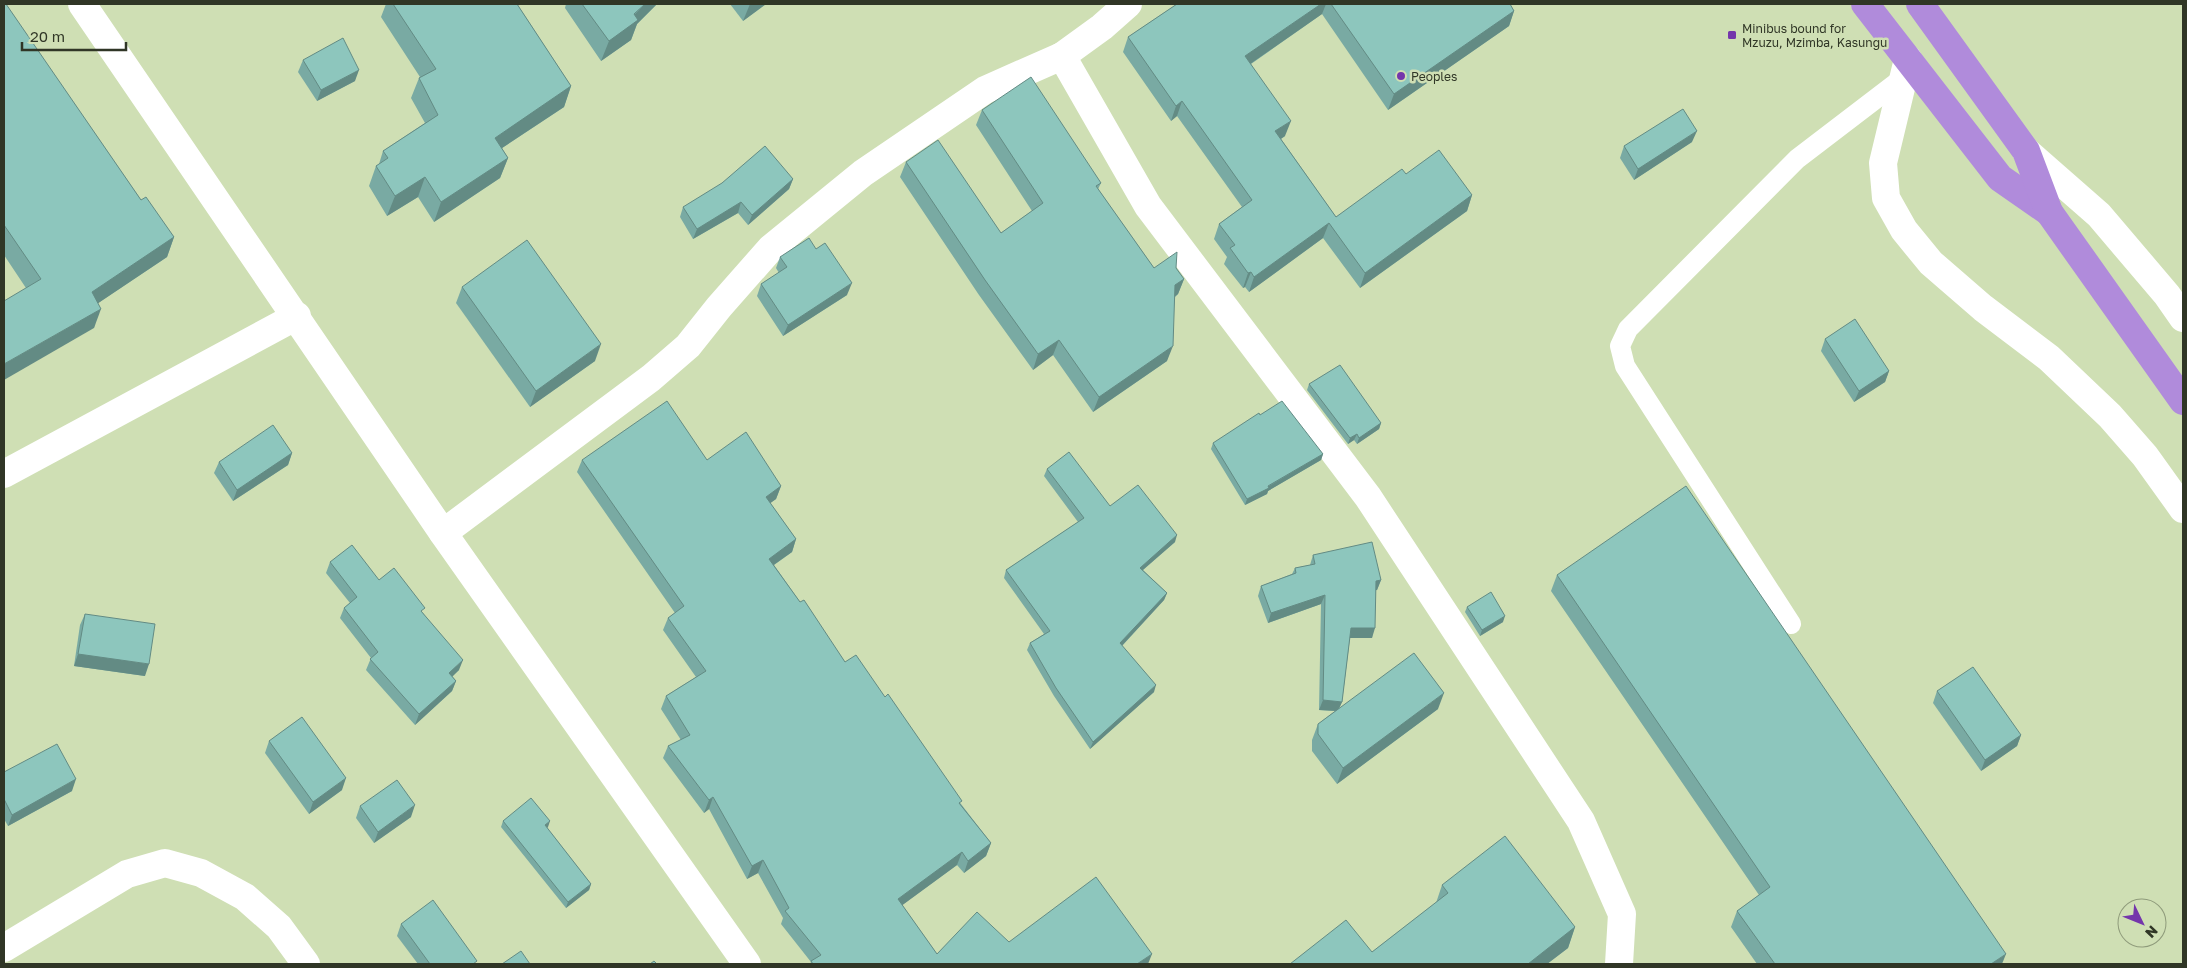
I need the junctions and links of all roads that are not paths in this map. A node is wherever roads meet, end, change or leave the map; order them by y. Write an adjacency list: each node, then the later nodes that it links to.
1 (82, 4): 9 (street)
2 (1128, 4): 5 (street)
3 (1864, 4): 6 (highway)
4 (1920, 4): 7 (highway)
5 (1062, 56): 14 (street); 19 (street)
6 (1905, 69): 8 (highway); 13 (street); 15 (lane)
7 (2026, 151): 8 (highway); 10 (street)
8 (2049, 212): 11 (highway)
9 (297, 316): 12 (street); 14 (street)
10 (2183, 318)
11 (2183, 401)
12 (4, 474)
13 (2183, 509)
14 (443, 533): 17 (street)
15 (1791, 624)
16 (4, 948): 18 (street)
17 (744, 963)
18 (306, 964)
19 (1619, 964)

